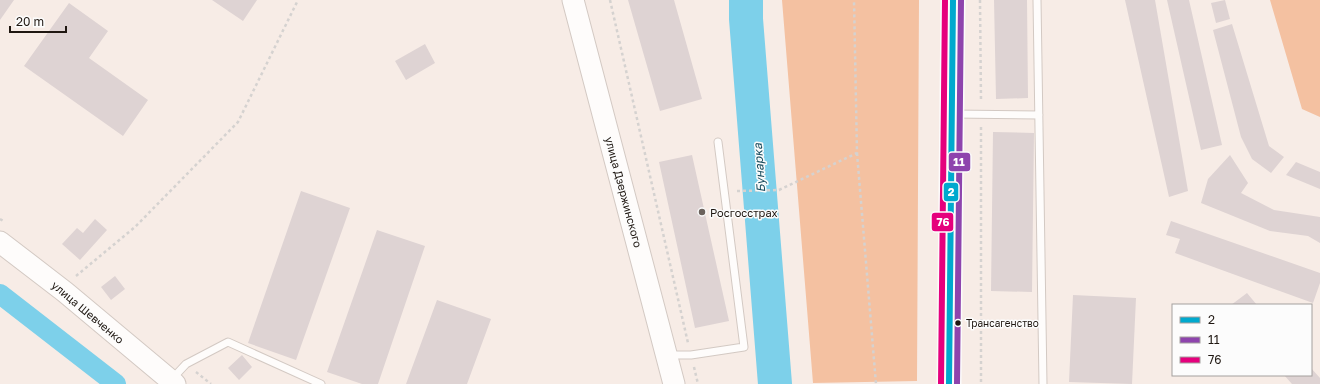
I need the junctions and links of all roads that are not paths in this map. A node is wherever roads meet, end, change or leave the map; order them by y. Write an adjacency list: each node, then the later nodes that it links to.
1 (573, 0): 8 (main road, улица Дзержинского)
2 (953, 0): 4 (main road)
3 (1037, 0): 5 (lane)
4 (952, 114): 5 (lane); 12 (main road)
5 (1039, 115): 13 (lane)
6 (718, 142): 8 (lane)
7 (0, 242): 9 (main road, улица Шевченко)
8 (667, 355): 11 (main road, улица Дзержинского)
9 (172, 382): 10 (lane)
10 (321, 384)
11 (674, 384)
12 (949, 384)
13 (1042, 384)

